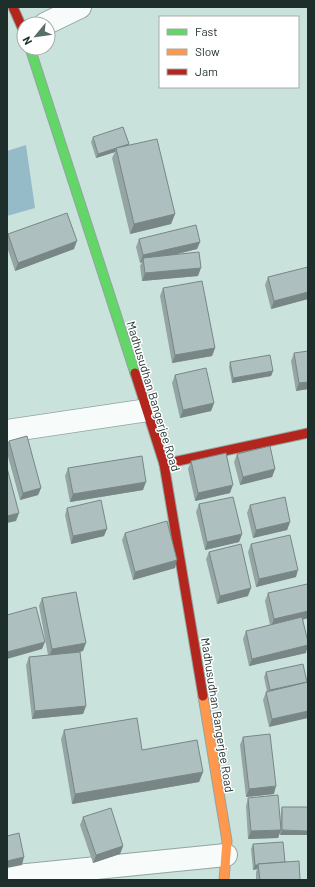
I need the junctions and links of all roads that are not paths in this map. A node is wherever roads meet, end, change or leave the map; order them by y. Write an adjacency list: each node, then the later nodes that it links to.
1 (80, 7): 2 (street)
2 (56, 19)
3 (33, 56): 4 (main road, Madhusudhan Bangerjee Road)
4 (148, 410): 5 (street); 7 (main road, Madhusudhan Bangerjee Road)
5 (7, 431)
6 (308, 433): 7 (main road)
7 (164, 464): 8 (main road, Madhusudhan Bangerjee Road)
8 (226, 855): 9 (street); 10 (main road, Madhusudhan Bangerjee Road)
9 (7, 877)
10 (224, 880)

